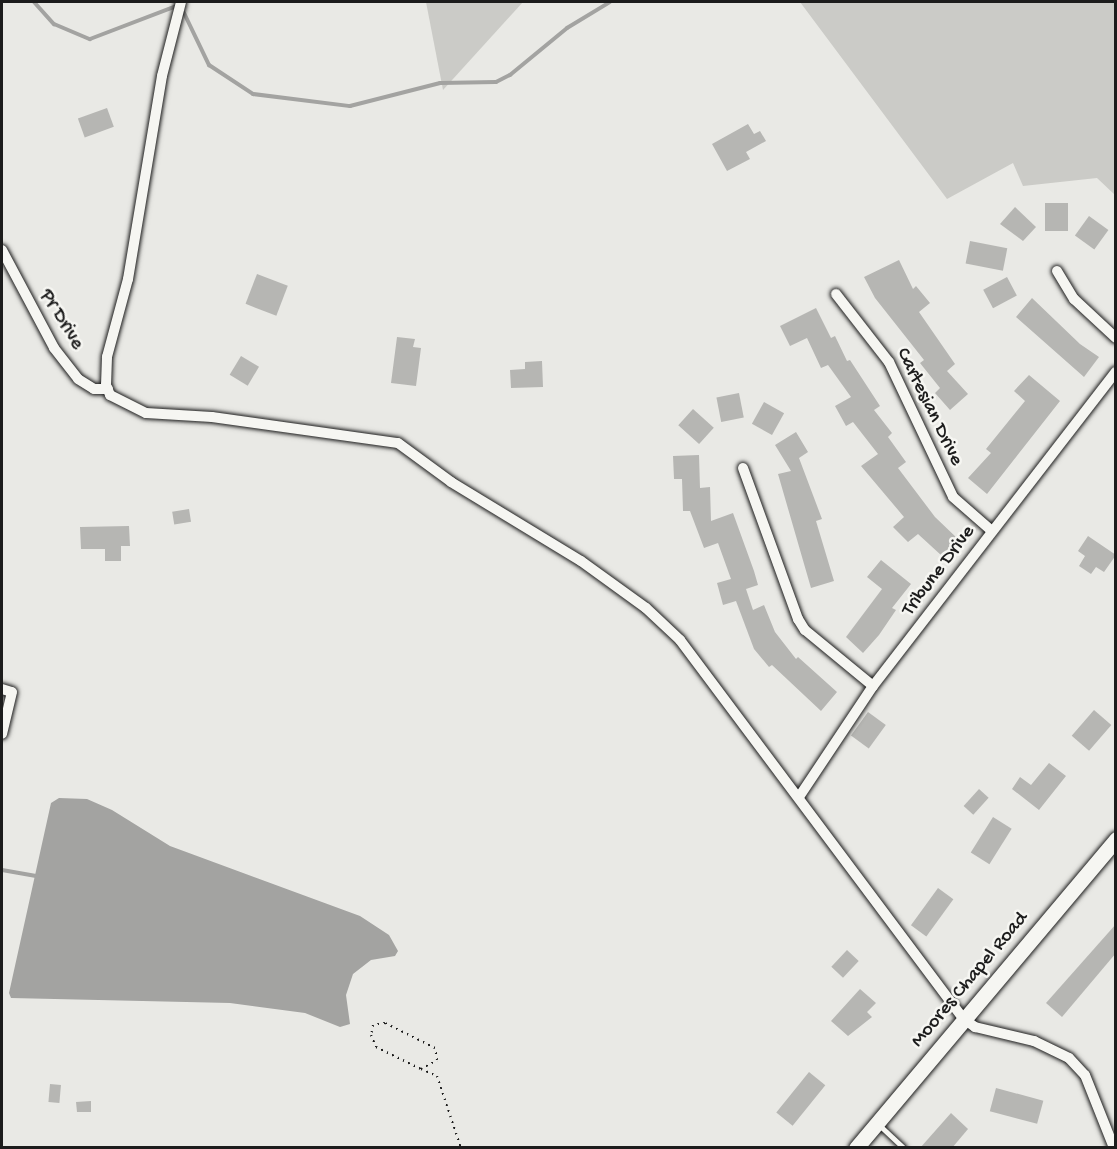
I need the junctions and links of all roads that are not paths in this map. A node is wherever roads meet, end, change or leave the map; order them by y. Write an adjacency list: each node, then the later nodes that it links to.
1 (181, 2): 7 (street)
2 (2, 250): 7 (street, Pr Drive)
3 (1057, 271): 5 (street)
4 (836, 294): 9 (street, Cartesian Drive)
5 (1116, 338)
6 (1116, 372): 9 (street, Tribune Drive)
7 (108, 388): 13 (street)
8 (743, 468): 10 (street)
9 (992, 531): 10 (street, Tribune Drive)
10 (873, 686): 13 (street, Tribune Drive)
11 (7, 690): 12 (street)
12 (2, 735)
13 (799, 797): 15 (street)
14 (1116, 839): 15 (main road, Moores Chapel Road)
15 (964, 1020): 16 (main road, Moores Chapel Road); 19 (street)
16 (876, 1123): 17 (main road, Moores Chapel Road); 18 (lane)
17 (856, 1148)
18 (904, 1148)
19 (1114, 1148)

